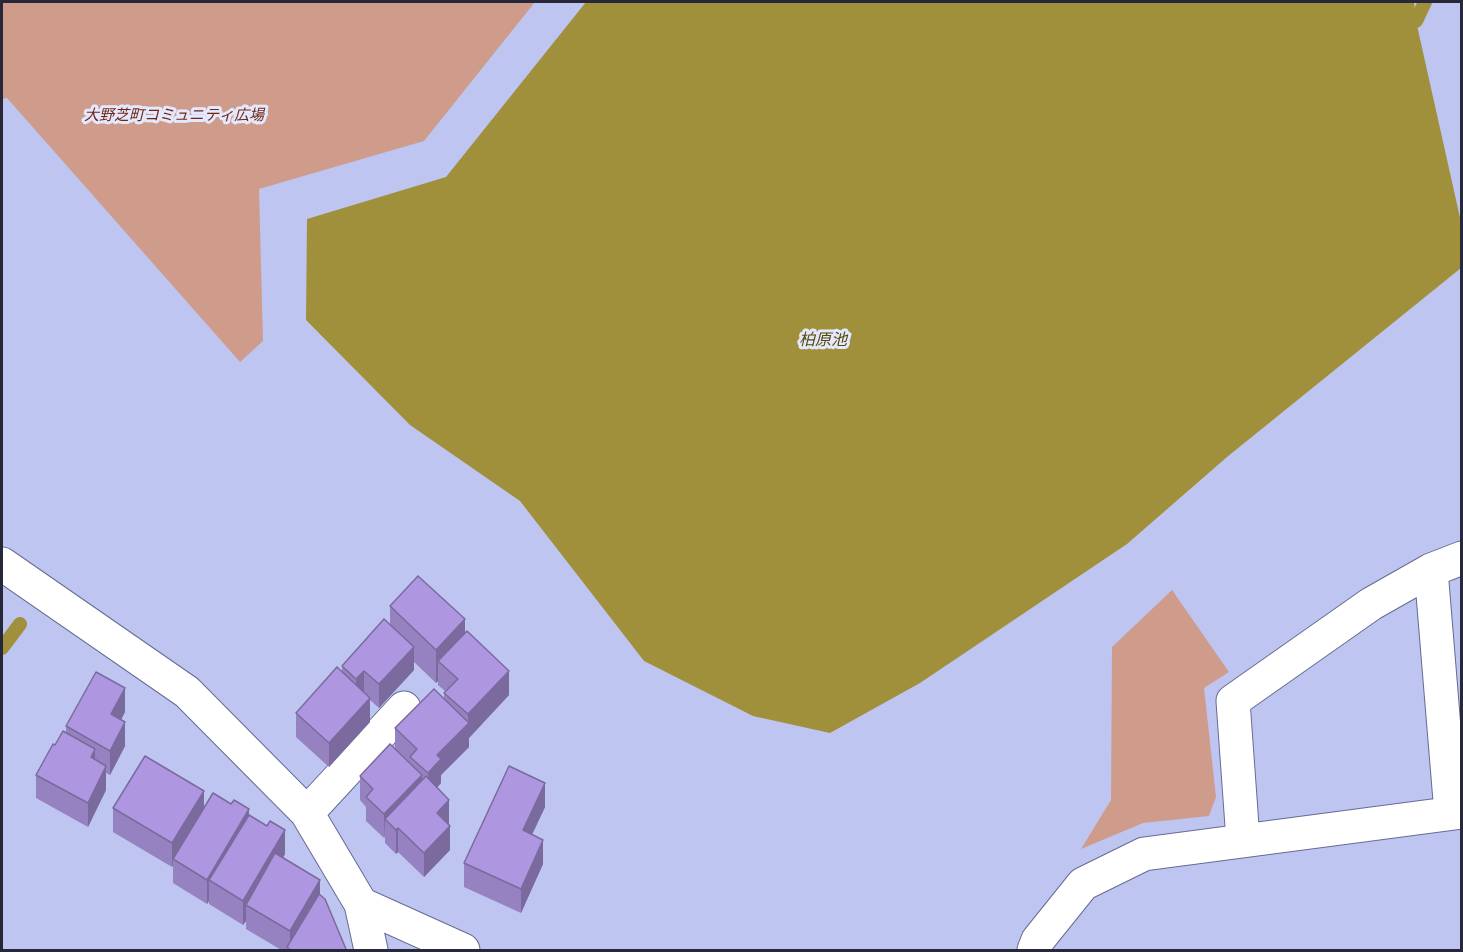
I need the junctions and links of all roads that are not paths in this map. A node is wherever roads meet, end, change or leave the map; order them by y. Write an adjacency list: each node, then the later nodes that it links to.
1 (1461, 558): 3 (street)
2 (2, 564): 5 (street)
3 (1431, 570): 6 (street); 7 (street)
4 (404, 708): 5 (street)
5 (307, 813): 8 (street)
6 (1456, 813): 7 (street)
7 (1243, 840): 11 (street)
8 (361, 904): 9 (street); 10 (street)
9 (371, 951)
10 (463, 951)
11 (1034, 951)

